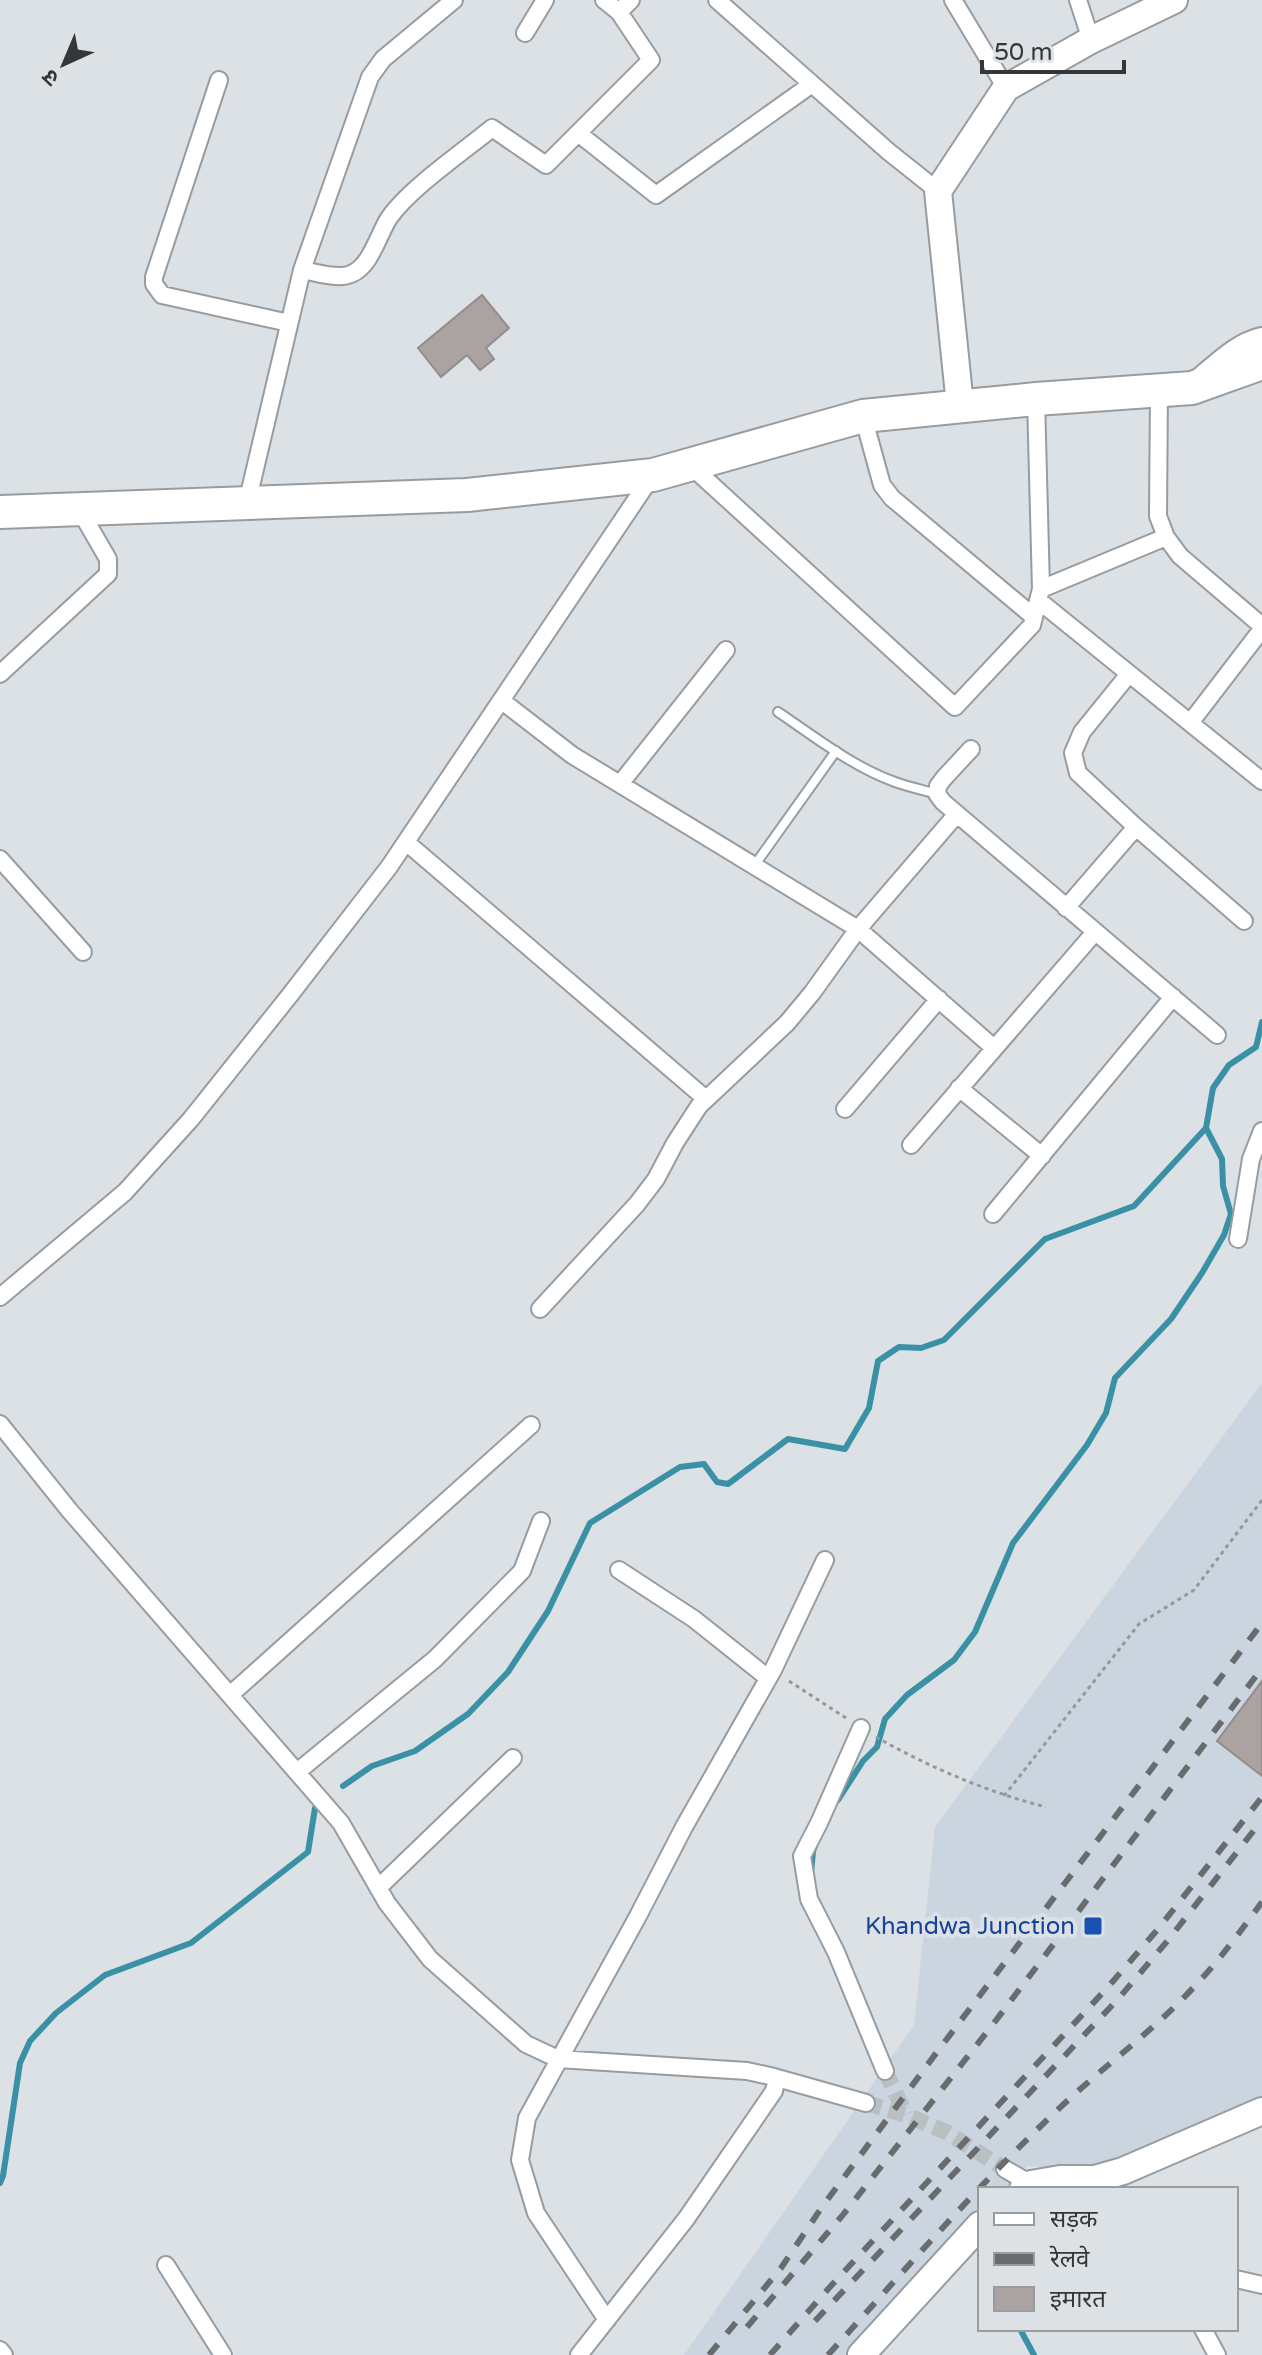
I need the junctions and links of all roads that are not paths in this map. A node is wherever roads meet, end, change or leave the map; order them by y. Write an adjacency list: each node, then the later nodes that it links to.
1 (454, 0): 16 (street)
2 (545, 0): 9 (street)
3 (604, 0): 8 (street)
4 (717, 0): 12 (street)
5 (953, 0): 13 (street)
6 (1078, 0): 10 (street)
7 (1174, 0): 10 (main road)
8 (625, 6): 14 (street)
9 (525, 33)
10 (1091, 40): 13 (main road)
11 (219, 80): 17 (street)
12 (812, 84): 14 (street); 15 (street)
13 (1006, 88): 15 (main road)
14 (578, 133): 16 (street)
15 (938, 191): 23 (main road)
16 (302, 270): 17 (street)
17 (289, 323): 27 (street)
18 (1262, 340): 20 (street)
19 (1262, 363): 20 (highway)
20 (1192, 388): 21 (highway)
21 (1159, 389): 22 (highway); 30 (street)
22 (1036, 399): 23 (highway); 31 (street)
23 (960, 405): 24 (highway)
24 (863, 416): 25 (highway); 31 (street)
25 (691, 466): 26 (highway); 31 (street)
26 (653, 475): 27 (highway); 36 (street)
27 (247, 503): 28 (highway)
28 (79, 509): 29 (highway); 34 (street)
29 (0, 512)
30 (1166, 537): 31 (street); 32 (street)
31 (1038, 602): 35 (street)
32 (1262, 628): 38 (street)
33 (726, 650): 42 (street)
34 (0, 674)
35 (1129, 674): 38 (street); 45 (street)
36 (502, 701): 42 (street); 46 (street)
37 (778, 712): 40 (lane)
38 (1190, 723): 41 (street)
39 (971, 749): 43 (street)
40 (836, 751): 43 (lane); 48 (lane)
41 (1262, 781)
42 (620, 784): 48 (street)
43 (937, 794): 44 (street)
44 (956, 815): 49 (street); 51 (street)
45 (1136, 827): 49 (street); 50 (street)
46 (406, 842): 59 (street); 66 (street)
47 (0, 859): 53 (street)
48 (754, 866): 51 (street)
49 (1066, 908): 52 (street)
50 (1244, 921)
51 (858, 929): 55 (street); 59 (street)
52 (1095, 932): 54 (street); 57 (street)
53 (83, 952)
54 (1173, 997): 56 (street); 63 (street)
55 (939, 999): 57 (street); 60 (street)
56 (1217, 1035)
57 (994, 1048): 58 (street)
58 (959, 1088): 62 (street); 63 (street)
59 (706, 1099): 67 (street)
60 (845, 1109)
61 (1262, 1131): 65 (street)
62 (911, 1145)
63 (1042, 1156): 64 (street)
64 (993, 1214)
65 (1238, 1239)
66 (0, 1297)
67 (540, 1309)
68 (0, 1424): 74 (street)
69 (531, 1425): 74 (street)
70 (541, 1521): 77 (street)
71 (825, 1560): 73 (street)
72 (619, 1570): 73 (street)
73 (770, 1674): 79 (street)
74 (230, 1695): 77 (street)
75 (861, 1728): 80 (street)
76 (513, 1758): 78 (street)
77 (297, 1772): 78 (street)
78 (378, 1888): 79 (street)
79 (558, 2059): 81 (street); 91 (street)
80 (885, 2071)
81 (770, 2076): 82 (street); 91 (street)
82 (866, 2103)
83 (1262, 2111): 85 (main road)
84 (1005, 2169): 86 (street)
85 (1127, 2180): 86 (main road)
86 (1027, 2187)
87 (978, 2227): 97 (main road)
88 (166, 2265): 95 (street)
89 (1238, 2279): 90 (street)
90 (1262, 2285)
91 (607, 2320): 96 (street)
92 (1204, 2331): 98 (street)
93 (0, 2350): 94 (street)
94 (4, 2355)
95 (223, 2355)
96 (579, 2355)
97 (861, 2355)
98 (1217, 2355)

